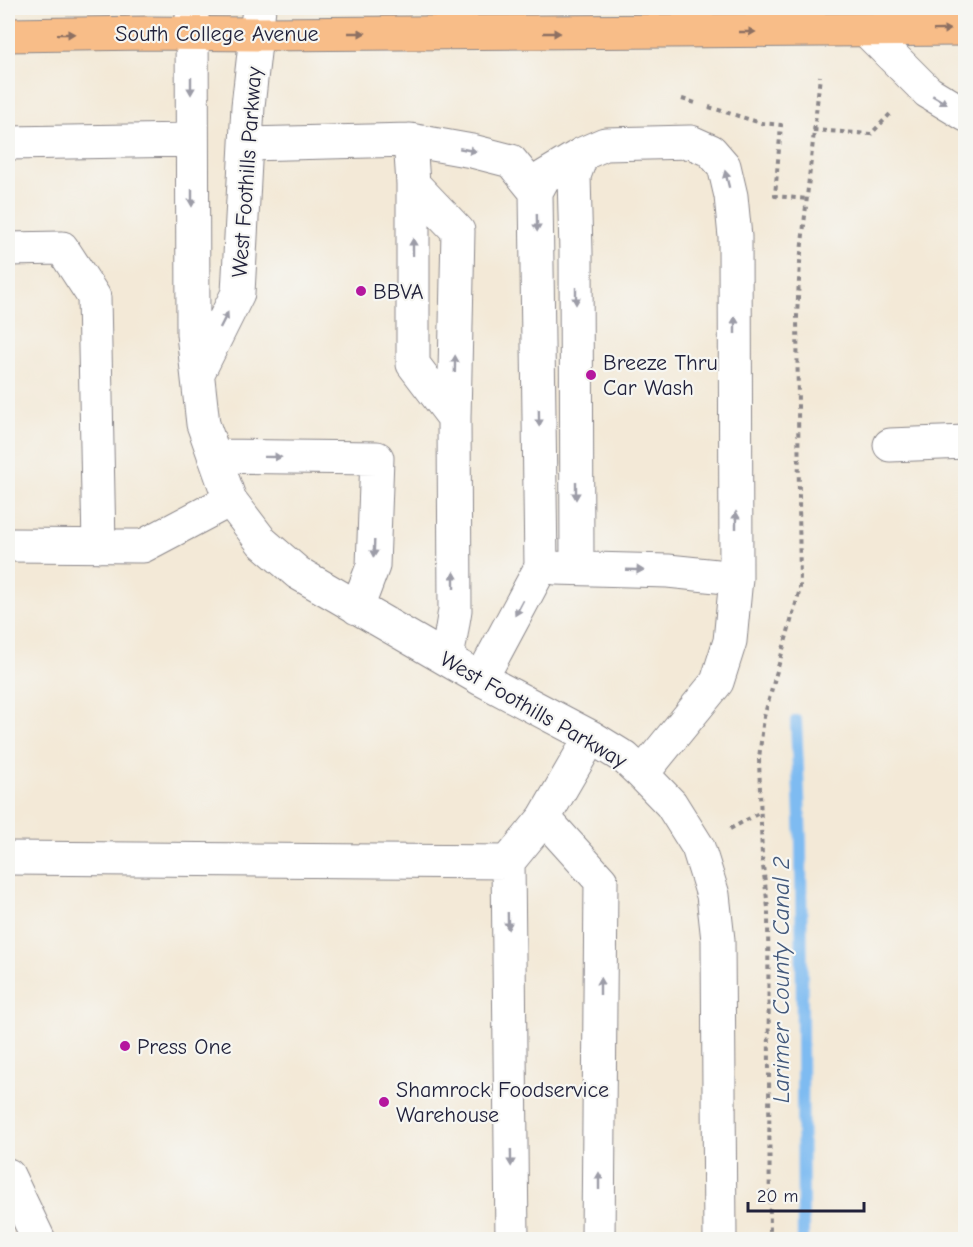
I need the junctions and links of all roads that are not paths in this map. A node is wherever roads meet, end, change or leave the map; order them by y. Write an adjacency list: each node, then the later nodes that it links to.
1 (192, 20): 2 (highway, South College Avenue); 5 (highway, South College Avenue, one-way to 1); 7 (street, West Foothills Parkway, one-way to 7)
2 (258, 21): 4 (highway, South College Avenue, one-way to 4); 10 (street, West Foothills Parkway)
3 (966, 29): 4 (highway, South College Avenue, one-way to 3)
4 (867, 31): 6 (street, one-way to 6)
5 (8, 35)
6 (966, 115)
7 (191, 140): 9 (street); 15 (street, West Foothills Parkway, one-way to 15)
8 (410, 140): 10 (street); 12 (street); 13 (street, one-way to 13)
9 (8, 143)
10 (247, 144): 15 (street, West Foothills Parkway, one-way to 10)
11 (582, 154): 13 (street); 24 (street, one-way to 24); 25 (street, one-way to 11)
12 (413, 184): 16 (street, one-way to 12); 16 (street, one-way to 12)
13 (536, 192): 23 (street, one-way to 23)
14 (8, 249): 22 (street)
15 (198, 373): 19 (street, West Foothills Parkway)
16 (454, 418): 27 (street, one-way to 16)
17 (966, 442): 18 (street)
18 (890, 445)
19 (214, 456): 20 (street, West Foothills Parkway); 26 (street, one-way to 26)
20 (230, 500): 22 (street); 26 (street, West Foothills Parkway)
21 (8, 545): 22 (street)
22 (99, 546)
23 (541, 567): 24 (street); 28 (street, one-way to 28)
24 (577, 568): 25 (street, one-way to 25)
25 (736, 578): 30 (street)
26 (357, 608): 27 (street, West Foothills Parkway)
27 (447, 659): 28 (street, West Foothills Parkway)
28 (481, 679): 29 (street, West Foothills Parkway)
29 (591, 737): 30 (street, West Foothills Parkway); 31 (street)
30 (642, 774): 38 (street, West Foothills Parkway)
31 (544, 818): 33 (street); 37 (street, one-way to 31)
32 (8, 858): 33 (street)
33 (508, 862): 36 (street, one-way to 36)
34 (8, 1175): 35 (street)
35 (39, 1239)
36 (512, 1239)
37 (598, 1239)
38 (720, 1239)

